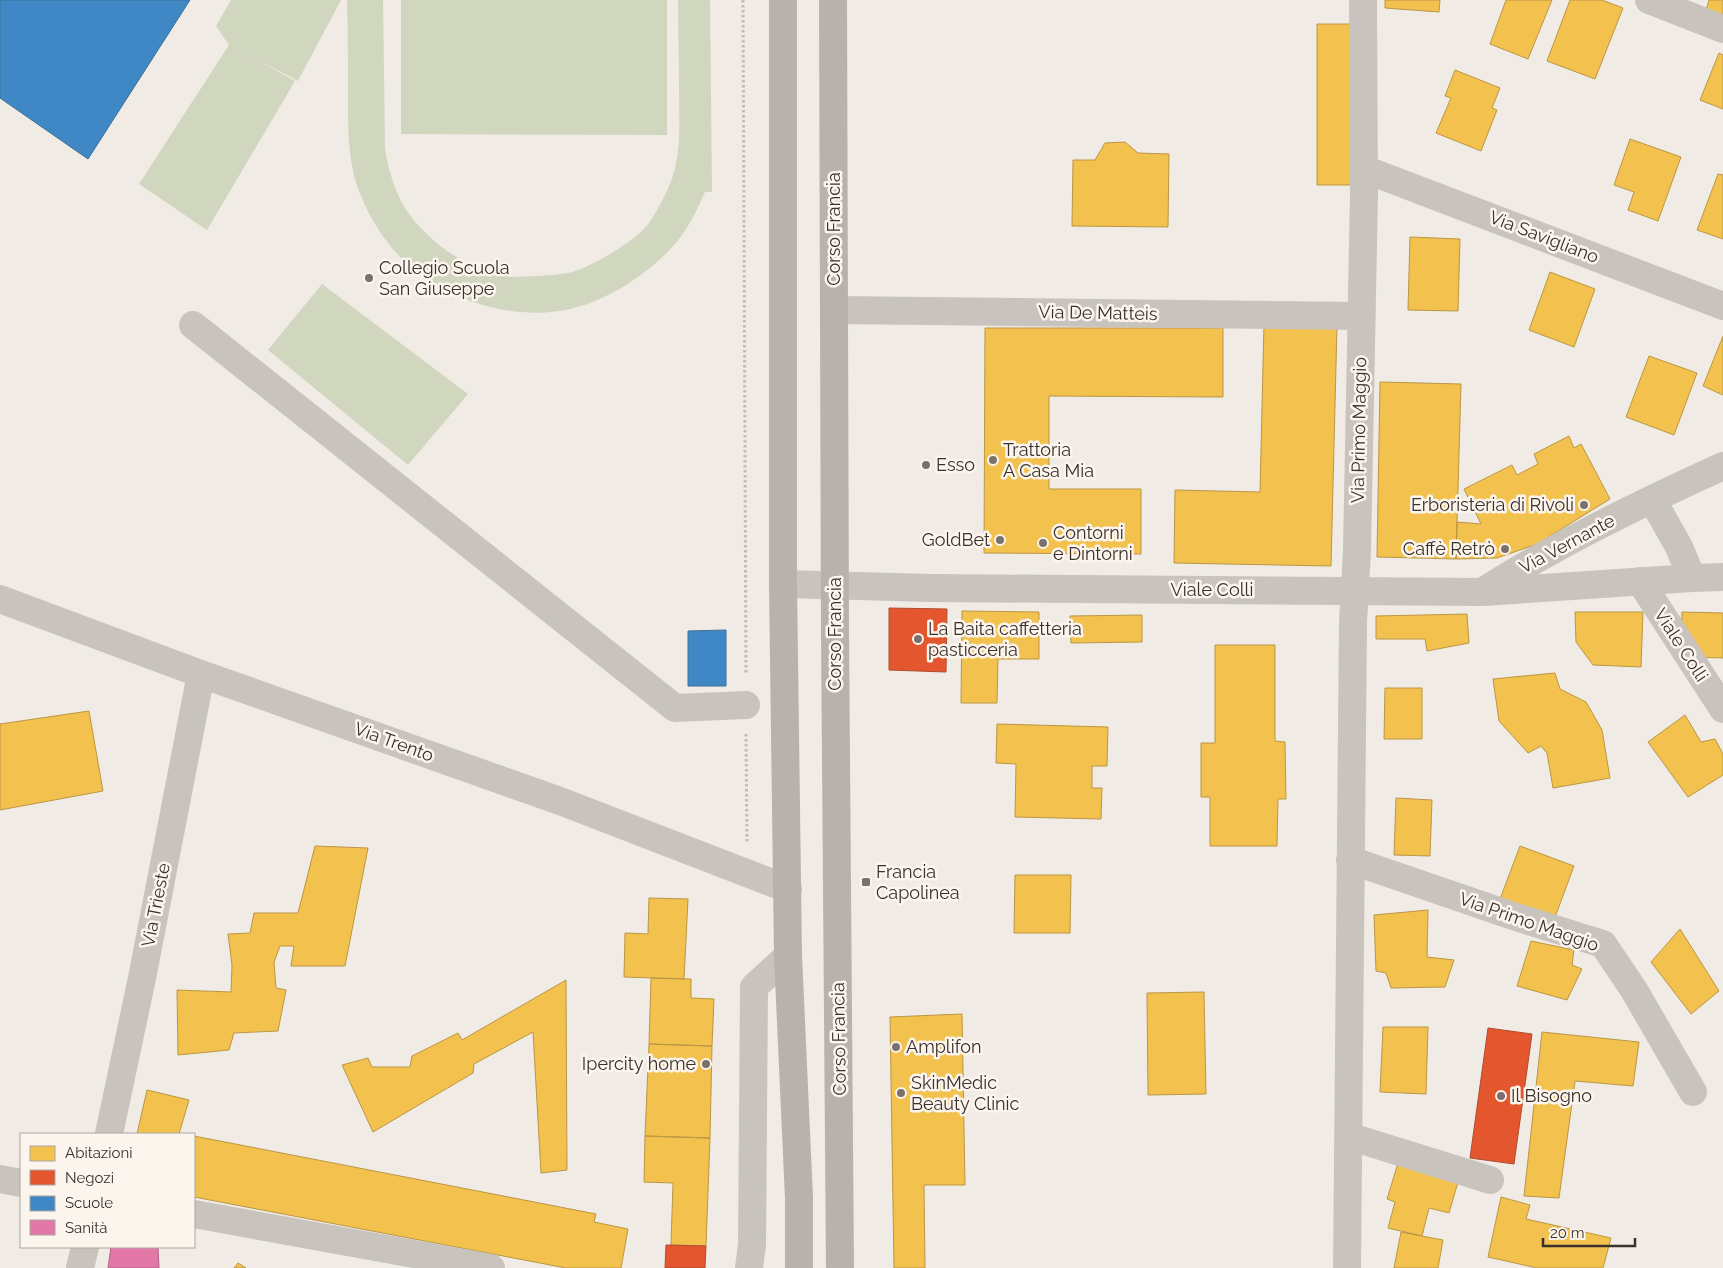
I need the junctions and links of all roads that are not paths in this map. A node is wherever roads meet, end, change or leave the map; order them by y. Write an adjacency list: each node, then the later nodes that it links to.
1 (783, 0): 16 (main road)
2 (833, 0): 8 (main road, Corso Francia)
3 (1363, 0): 6 (street, Via Primo Maggio)
4 (1649, 0): 5 (street)
5 (1723, 30)
6 (1364, 169): 7 (street, Via Savigliano); 9 (street, Via Primo Maggio)
7 (1723, 306)
8 (834, 310): 9 (street, Via De Matteis); 17 (main road, Corso Francia)
9 (1361, 316): 18 (street, Via Primo Maggio)
10 (193, 325): 22 (street)
11 (1723, 466): 12 (street, Via Vernante)
12 (1652, 499): 14 (street); 19 (street, Via Vernante)
13 (1723, 577): 14 (street, Viale Colli)
14 (1692, 578): 15 (street, Viale Colli)
15 (1640, 581): 19 (street, Viale Colli); 23 (street, Viale Colli)
16 (783, 584): 17 (street, Viale Colli); 25 (main road)
17 (835, 587): 18 (street, Viale Colli); 39 (main road, Corso Francia)
18 (1355, 591): 19 (street, Viale Colli); 24 (street, Via Primo Maggio)
19 (1483, 592)
20 (0, 599): 21 (street, Via Trento)
21 (201, 674): 25 (street, Via Trento); 28 (street, Via Trieste)
22 (746, 704)
23 (1723, 709)
24 (1350, 860): 27 (street, Via Primo Maggio); 29 (street, Via Primo Maggio)
25 (788, 889): 26 (main road)
26 (788, 956): 37 (street); 38 (main road)
27 (1693, 1092)
28 (109, 1133)
29 (1348, 1136): 31 (street); 40 (street, Via Primo Maggio)
30 (0, 1179): 32 (street)
31 (1490, 1180)
32 (20, 1183)
33 (195, 1214): 36 (street)
34 (85, 1248): 35 (street)
35 (80, 1268)
36 (491, 1268)
37 (749, 1268)
38 (799, 1268)
39 (840, 1268)
40 (1347, 1268)

